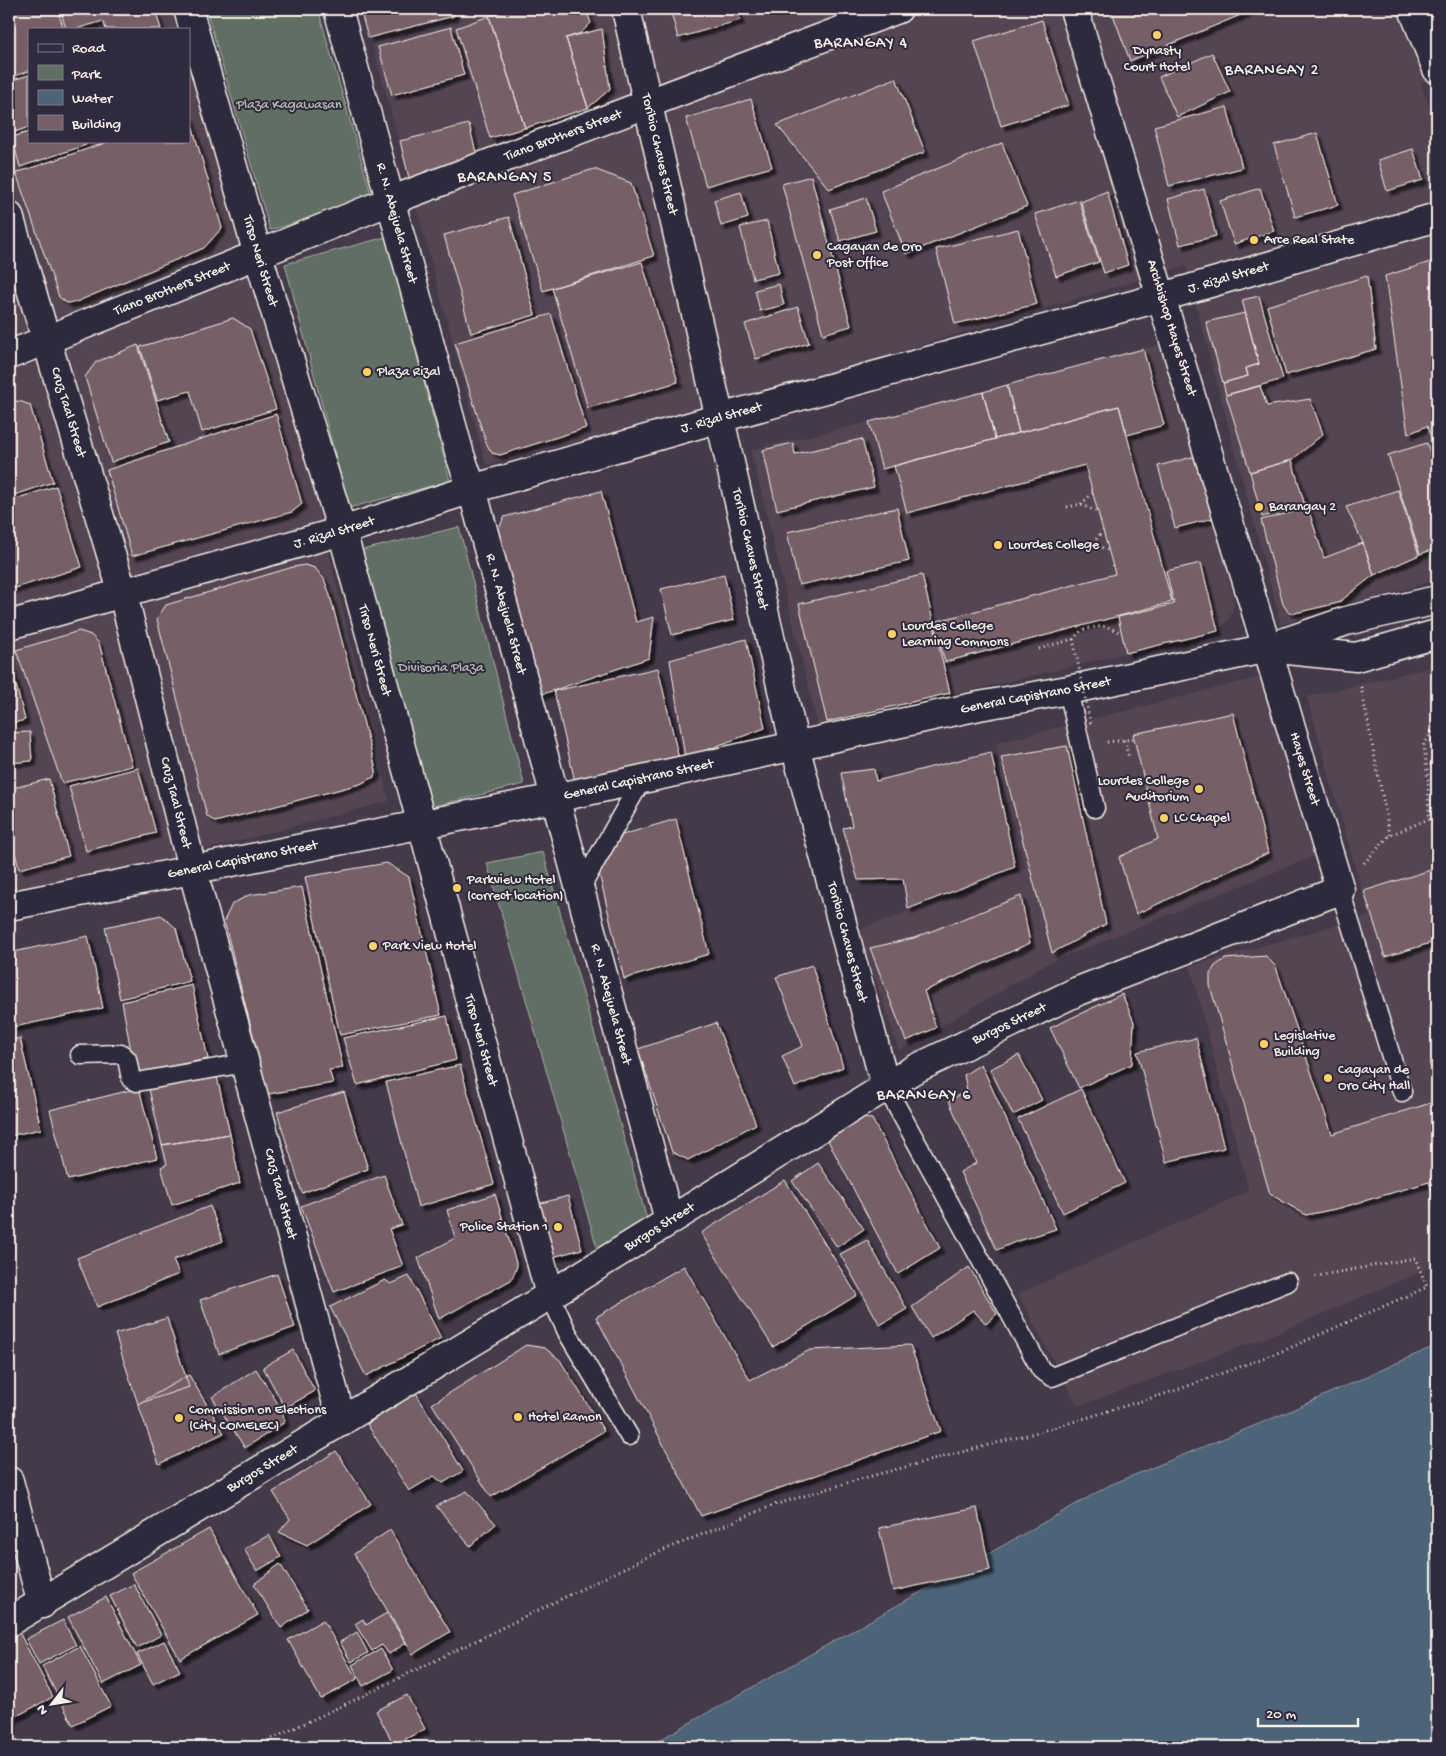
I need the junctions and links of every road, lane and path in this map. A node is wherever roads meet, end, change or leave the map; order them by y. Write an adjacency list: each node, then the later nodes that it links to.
1 (188, 9): 13 (street, Tirso Neri Street)
2 (338, 9): 10 (street, R. N. Abejuela Street)
3 (626, 9): 9 (street, Toribio Chaves Street)
4 (898, 9): 7 (street, Tiano Brothers Street)
5 (1074, 9): 14 (street, Archbishop Hayes Street)
6 (1413, 9): 8 (street)
7 (868, 14): 9 (street, Tiano Brothers Street)
8 (1437, 68)
9 (648, 104): 10 (street, Tiano Brothers Street); 17 (street, Toribio Chaves Street)
10 (390, 201): 13 (street, Tiano Brothers Street); 18 (street, R. N. Abejuela Street)
11 (9, 216): 15 (street, Cruz Taal Street)
12 (1437, 217): 14 (street, J. Rizal Street)
13 (258, 255): 15 (street, Tiano Brothers Street); 23 (street, Tirso Neri Street)
14 (1162, 297): 17 (street, J. Rizal Street); 34 (street, Archbishop Hayes Street)
15 (46, 340): 16 (street, Tiano Brothers Street); 28 (street, Cruz Taal Street)
16 (9, 355)
17 (720, 418): 18 (street, J. Rizal Street); 43 (street, Toribio Chaves Street)
18 (472, 489): 23 (street, J. Rizal Street); 46 (street, R. N. Abejuela Street)
19 (1093, 493): 20 (path)
20 (1081, 504): 21 (path); 22 (path)
21 (1067, 507)
22 (1098, 513)
23 (342, 531): 28 (street, J. Rizal Street); 49 (street, Tirso Neri Street)
24 (1103, 531): 25 (path)
25 (1093, 543): 26 (path); 27 (path)
26 (1078, 544)
27 (1109, 551)
28 (123, 594): 30 (street, J. Rizal Street); 51 (street, Cruz Taal Street)
29 (1437, 600): 34 (street, General Capistrano Street)
30 (9, 625)
31 (1122, 634): 33 (path)
32 (1437, 634): 36 (street, General Capistrano Street)
33 (1073, 639): 35 (path); 39 (path, bridge)
34 (1268, 648): 36 (street, General Capistrano Street); 37 (street, General Capistrano Street); 53 (street, Hayes Street)
35 (1039, 649)
36 (1356, 656): 48 (path)
37 (1068, 690): 43 (street, General Capistrano Street); 47 (lane)
38 (1437, 723): 48 (path)
39 (1096, 732)
40 (1100, 737): 42 (path)
41 (1134, 738): 42 (path)
42 (1124, 740): 44 (path)
43 (795, 746): 45 (street, General Capistrano Street); 57 (street, Toribio Chaves Street)
44 (1129, 758)
45 (642, 779): 46 (street, General Capistrano Street); 52 (lane)
46 (555, 798): 49 (street, General Capistrano Street); 52 (street, R. N. Abejuela Street)
47 (1095, 808)
48 (1429, 820): 50 (path)
49 (423, 823): 51 (street, General Capistrano Street); 61 (street, Tirso Neri Street)
50 (1437, 838)
51 (192, 868): 54 (street, General Capistrano Street); 56 (street, Cruz Taal Street)
52 (580, 889): 59 (street, R. N. Abejuela Street)
53 (1340, 890): 57 (street, Burgos Street); 58 (lane)
54 (9, 906)
55 (80, 1056): 56 (lane)
56 (245, 1062): 62 (street, Cruz Taal Street)
57 (885, 1085): 59 (street, Burgos Street); 60 (lane)
58 (1402, 1092)
59 (669, 1220): 61 (street, Burgos Street)
60 (1288, 1282): 67 (path)
61 (550, 1295): 62 (street, Burgos Street); 63 (lane)
62 (342, 1422): 65 (street, Burgos Street)
63 (629, 1436)
64 (9, 1481): 65 (street)
65 (42, 1604): 66 (street, Burgos Street)
66 (9, 1622)
67 (254, 1747)

